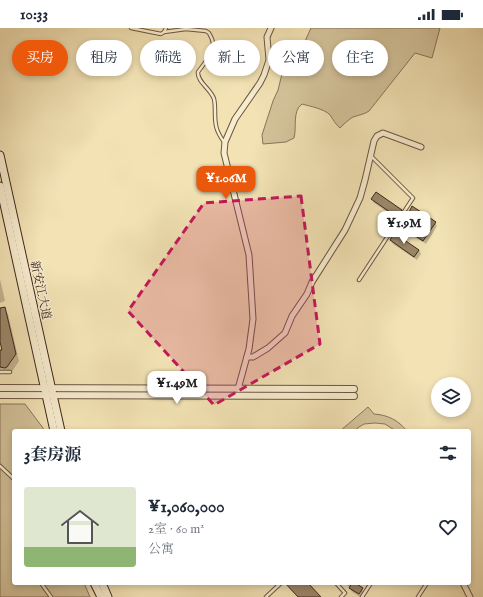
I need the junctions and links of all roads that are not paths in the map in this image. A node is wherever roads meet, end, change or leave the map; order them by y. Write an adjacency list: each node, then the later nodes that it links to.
1 (131, 28): 4 (lane)
2 (166, 28): 4 (lane)
3 (272, 28): 5 (street)
4 (164, 32): 5 (lane)
5 (225, 142): 11 (street)
6 (421, 147): 8 (street)
7 (0, 155): 17 (main road, 新安江大道)
8 (370, 156): 10 (lane); 11 (street)
9 (0, 186): 17 (main road, 新安江大道)
10 (359, 280)
11 (247, 357): 15 (street)
12 (0, 372): 13 (lane)
13 (10, 372)
14 (0, 388): 17 (street)
15 (238, 388): 16 (street); 17 (street)
16 (354, 389)
17 (49, 392): 18 (street); 19 (street); 20 (main road, 新安江大道); 21 (main road, 新安江大道)
18 (0, 395)
19 (354, 396)
20 (54, 429)
21 (60, 429)
22 (0, 466): 23 (lane)
23 (12, 477)
24 (42, 585): 33 (lane)
25 (95, 585): 34 (main road)
26 (103, 585): 35 (main road)
27 (279, 585): 36 (lane)
28 (338, 585): 37 (lane)
29 (370, 585): 38 (lane)
30 (426, 585): 39 (lane)
31 (464, 585): 32 (street)
32 (468, 596)
33 (51, 597)
34 (101, 597)
35 (108, 597)
36 (266, 597)
37 (341, 597)
38 (362, 597)
39 (418, 597)

